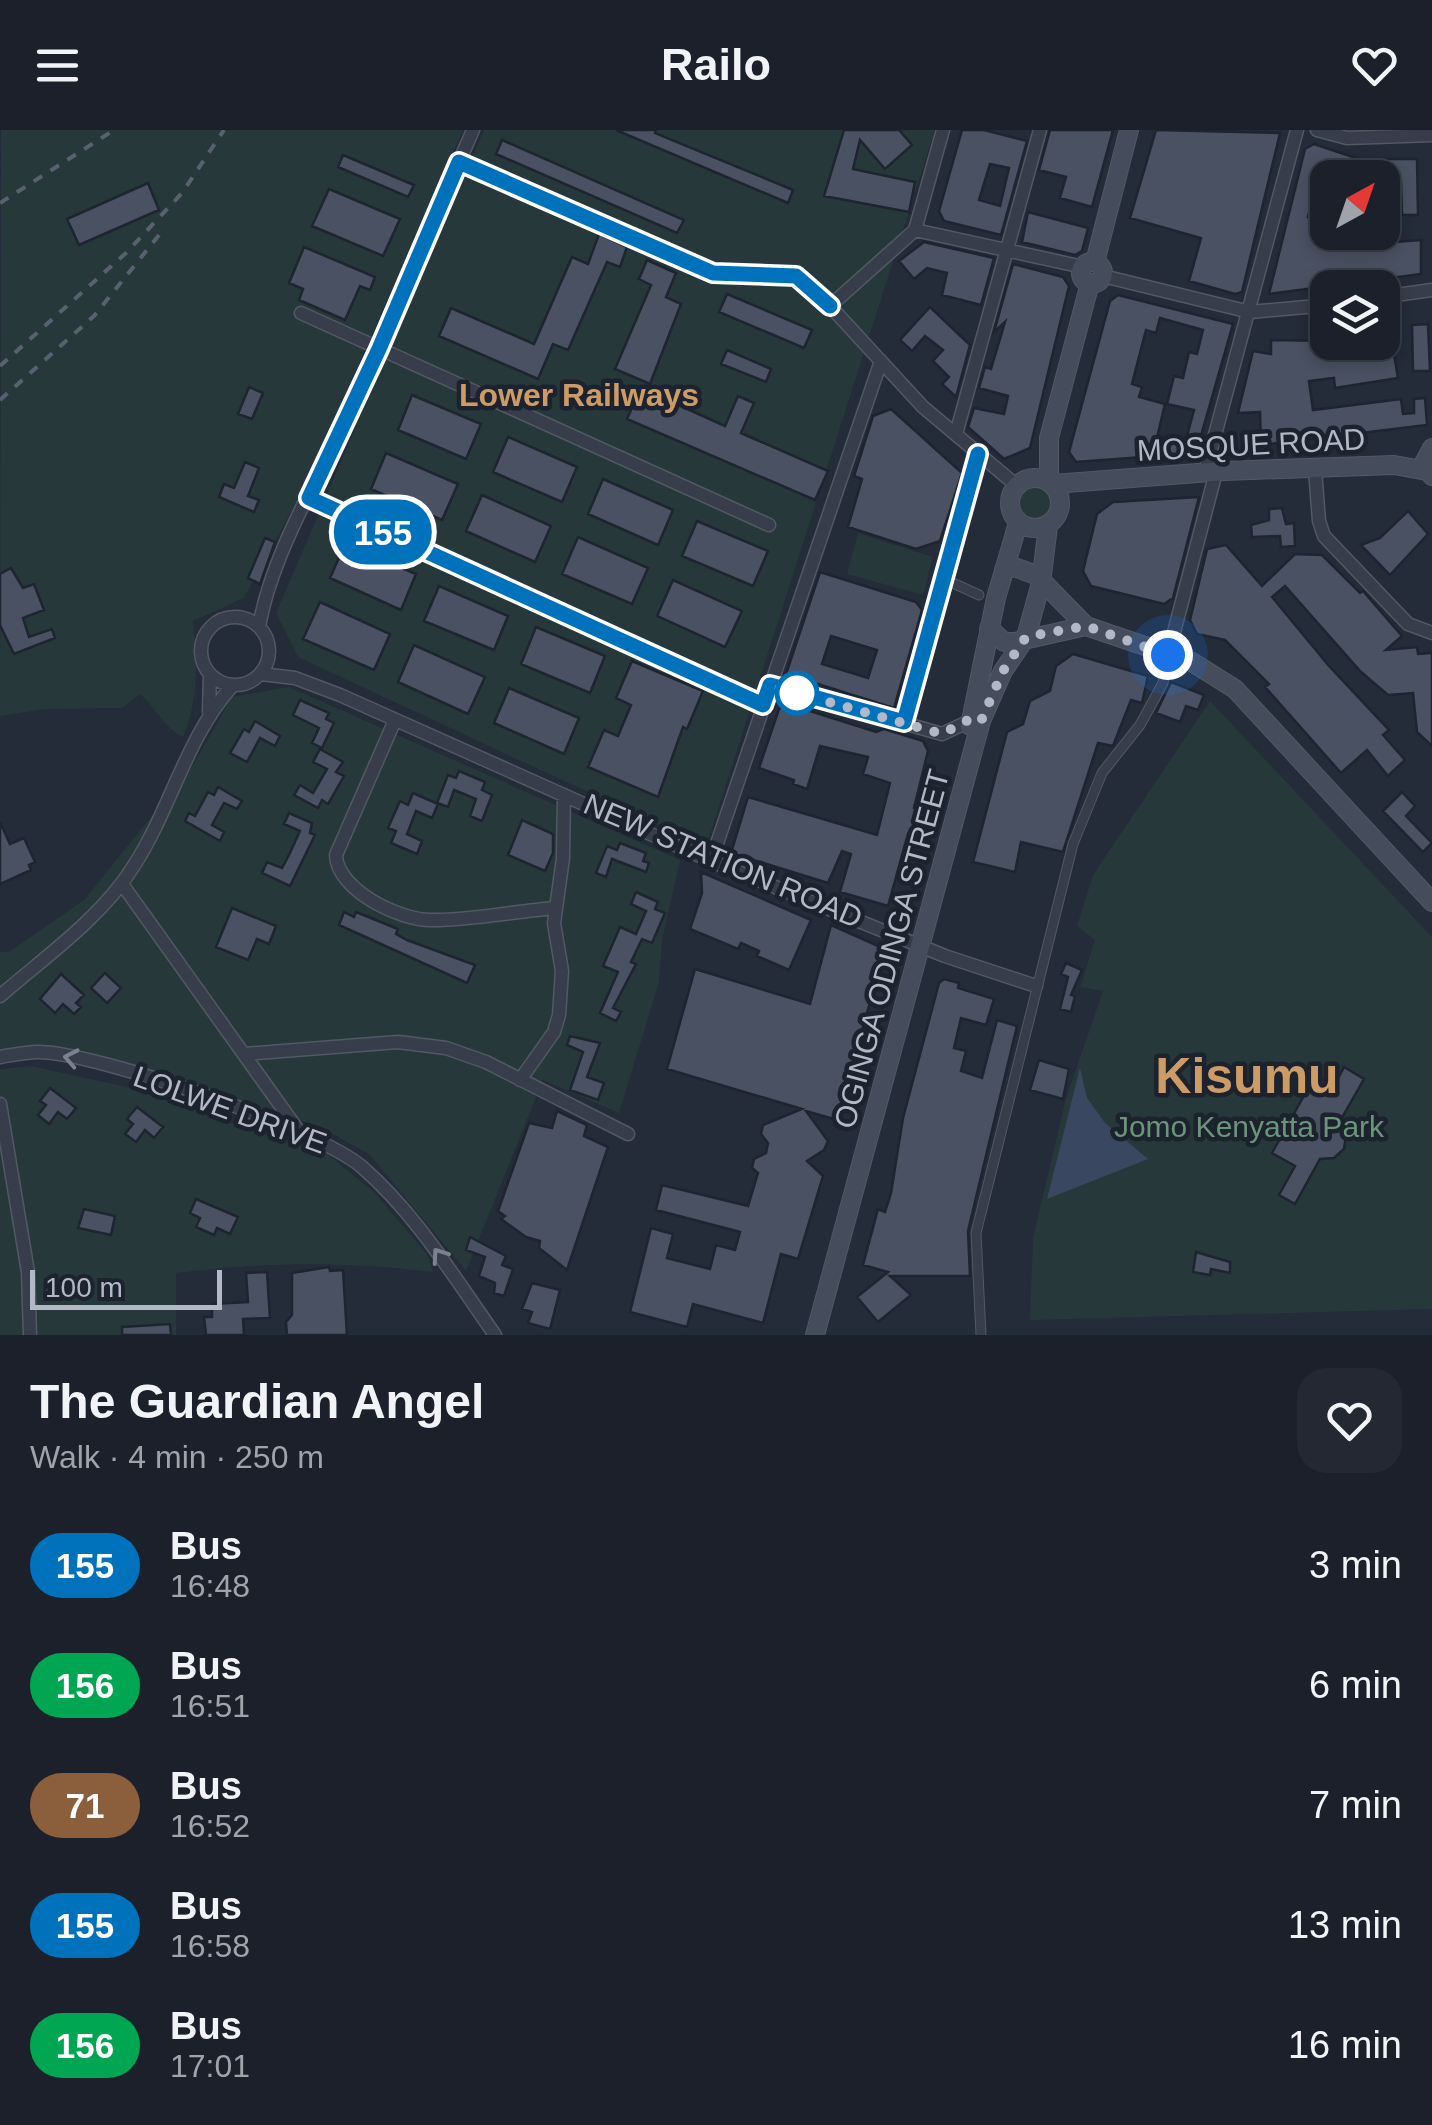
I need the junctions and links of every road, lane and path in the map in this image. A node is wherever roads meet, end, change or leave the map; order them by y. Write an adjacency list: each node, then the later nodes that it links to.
1 (473, 130): 8 (street)
2 (943, 130): 9 (street)
3 (1040, 130): 10 (street)
4 (1129, 130): 11 (main road)
5 (1297, 130): 16 (street)
6 (1317, 130): 7 (street)
7 (1432, 135)
8 (459, 162): 14 (street); 18 (street)
9 (914, 230): 10 (street); 14 (street)
10 (1010, 250): 11 (street); 20 (street)
11 (1093, 272): 16 (street); 21 (main road)
12 (1432, 290): 13 (street)
13 (1400, 294)
14 (830, 306): 19 (street)
15 (1310, 307): 16 (street)
16 (1250, 312): 25 (street)
17 (301, 313): 18 (street)
18 (379, 349): 28 (street); 30 (street)
19 (881, 361): 20 (street); 49 (street)
20 (956, 434): 22 (street)
21 (1050, 438): 26 (main road); 27 (main road)
22 (978, 454): 27 (street); 33 (street)
23 (1429, 462): 24 (main road, MOSQUE ROAD)
24 (1316, 470): 25 (main road, MOSQUE ROAD); 41 (street)
25 (1210, 472): 26 (main road, MOSQUE ROAD); 44 (street)
26 (1054, 486): 27 (main road); 31 (main road)
27 (1016, 487): 29 (main road)
28 (309, 498): 36 (street); 50 (street)
29 (1018, 523): 31 (main road); 32 (main road, OGINGA ODINGA STREET)
30 (769, 525)
31 (1048, 526): 34 (main road, OGINGA ODINGA STREET)
32 (1004, 570): 34 (main road); 40 (main road, OGINGA ODINGA STREET)
33 (942, 578): 35 (street); 54 (street)
34 (1041, 582): 39 (main road); 42 (main road, OGINGA ODINGA STREET)
35 (979, 594)
36 (264, 596): 37 (street); 38 (street)
37 (243, 617): 38 (street); 45 (street)
38 (260, 626): 43 (street)
39 (1086, 626): 42 (main road); 44 (main road)
40 (990, 628): 42 (main road); 53 (main road, OGINGA ODINGA STREET)
41 (1432, 634)
42 (1026, 637): 53 (main road, OGINGA ODINGA STREET)
43 (269, 654): 46 (street); 47 (street, NEW STATION ROAD)
44 (1168, 655): 58 (main road); 61 (street)
45 (210, 674): 48 (street); 51 (street)
46 (261, 674): 47 (street, NEW STATION ROAD); 48 (street)
47 (295, 678): 52 (street, NEW STATION ROAD)
48 (233, 685): 51 (street)
49 (770, 685): 50 (street); 54 (street)
50 (763, 705): 56 (street)
51 (208, 712): 57 (street)
52 (395, 720): 55 (street, NEW STATION ROAD); 59 (street)
53 (977, 720): 54 (street); 60 (main road, OGINGA ODINGA STREET)
54 (904, 722)
55 (564, 794): 56 (street, NEW STATION ROAD); 59 (street)
56 (711, 861): 60 (street, NEW STATION ROAD)
57 (122, 884): 62 (street); 63 (street)
58 (1432, 902)
59 (555, 908): 65 (street)
60 (918, 943): 61 (street, NEW STATION ROAD); 71 (main road, OGINGA ODINGA STREET)
61 (1036, 986): 72 (street)
62 (0, 996)
63 (244, 1054): 65 (street); 67 (street)
64 (0, 1057): 67 (street, LOLWE DRIVE, one-way to 64)
65 (520, 1080): 68 (street)
66 (0, 1104): 69 (street)
67 (298, 1130): 70 (street, LOLWE DRIVE, one-way to 67)
68 (628, 1134)
69 (30, 1335)
70 (495, 1335)
71 (808, 1335)
72 (981, 1335)

